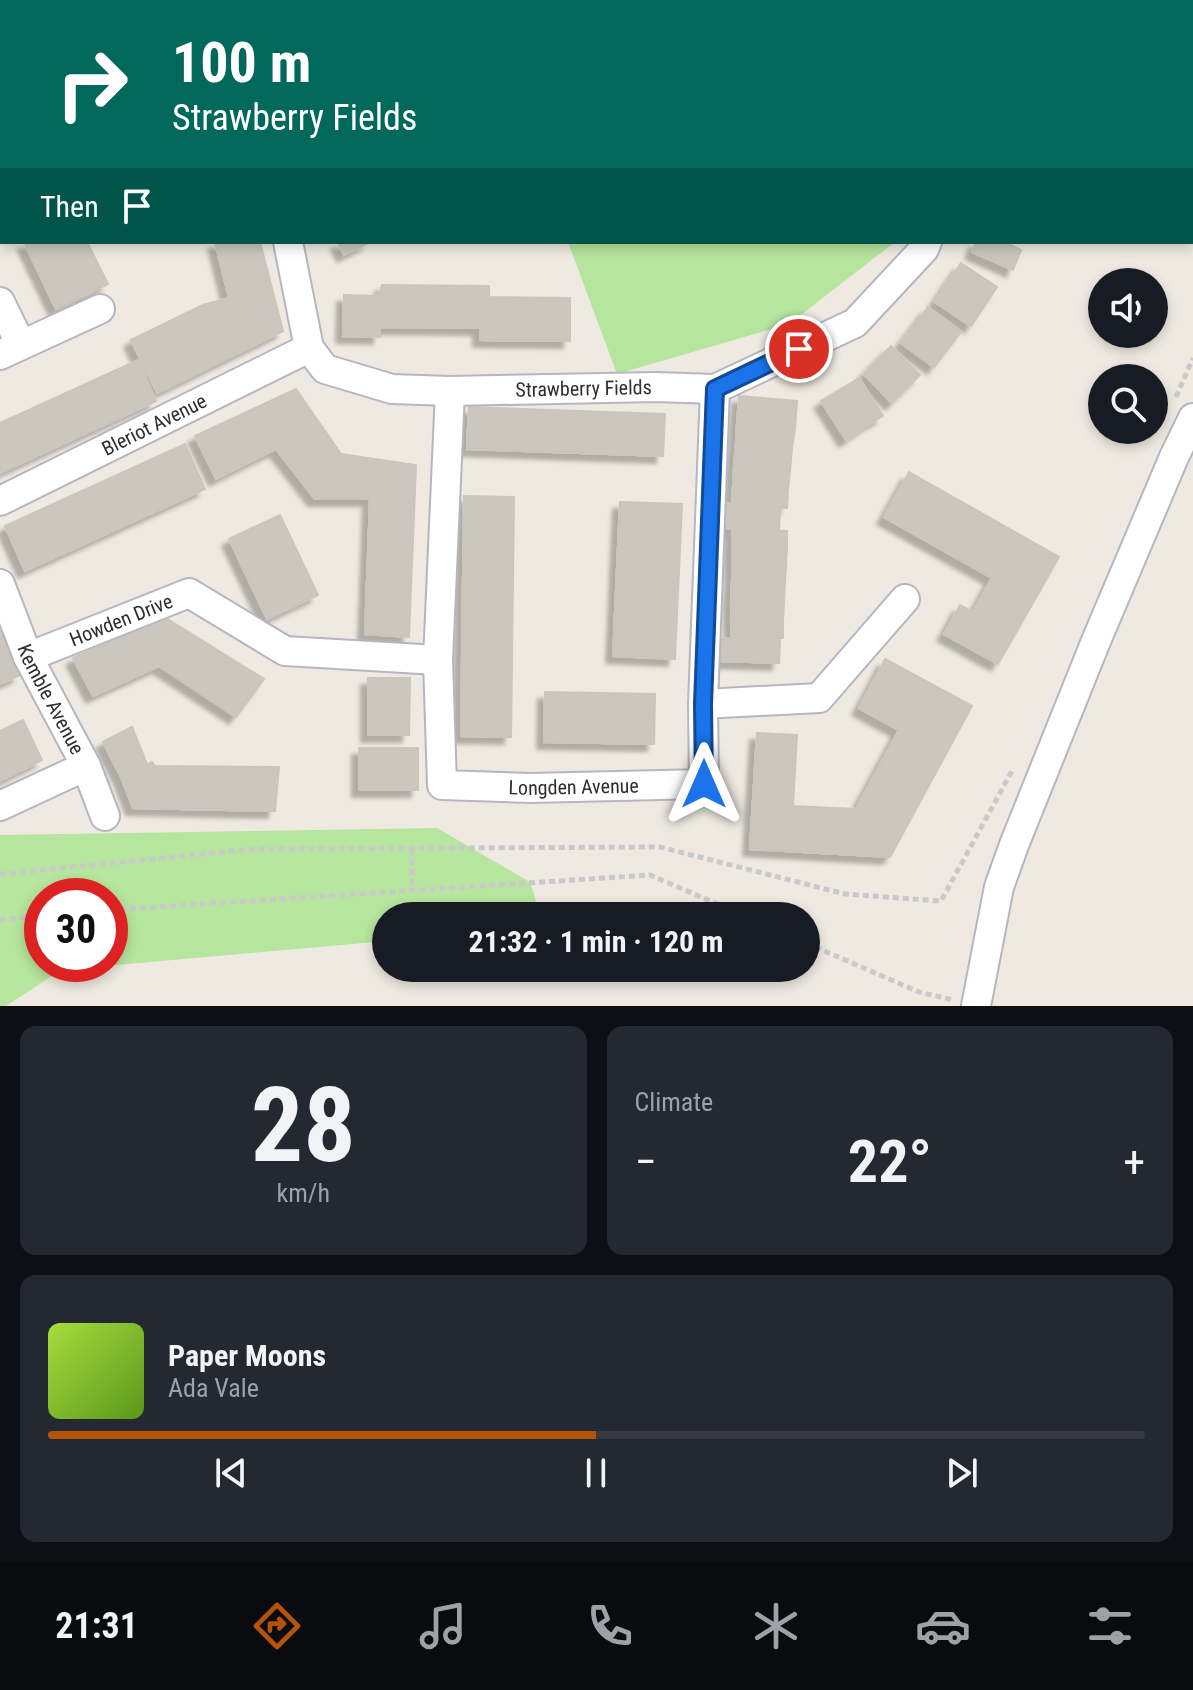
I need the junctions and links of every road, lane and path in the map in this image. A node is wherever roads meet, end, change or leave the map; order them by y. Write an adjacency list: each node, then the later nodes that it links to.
1 (288, 244): 5 (street)
2 (926, 244): 7 (street, Strawberry Fields)
3 (0, 302): 6 (street)
4 (100, 309): 6 (street)
5 (309, 348): 8 (street, Strawberry Fields); 10 (street, Bleriot Avenue)
6 (10, 350)
7 (715, 389): 8 (street, Strawberry Fields); 15 (street, Longden Avenue)
8 (450, 391): 14 (street, Longden Avenue)
9 (1193, 418): 26 (street)
10 (0, 501)
11 (0, 584): 13 (street, Kemble Avenue)
12 (905, 599): 15 (street)
13 (28, 657): 14 (street, Howden Drive); 16 (street, Kemble Avenue)
14 (438, 660): 15 (street, Longden Avenue)
15 (703, 704)
16 (86, 766): 17 (street, Kemble Avenue); 18 (street, Kemble Avenue)
17 (0, 806)
18 (105, 816)
19 (412, 849): 20 (path)
20 (412, 889): 21 (path); 22 (path)
21 (713, 902)
22 (128, 909)
23 (24, 917): 24 (path)
24 (0, 920)
25 (820, 949): 26 (path)
26 (976, 1006)

